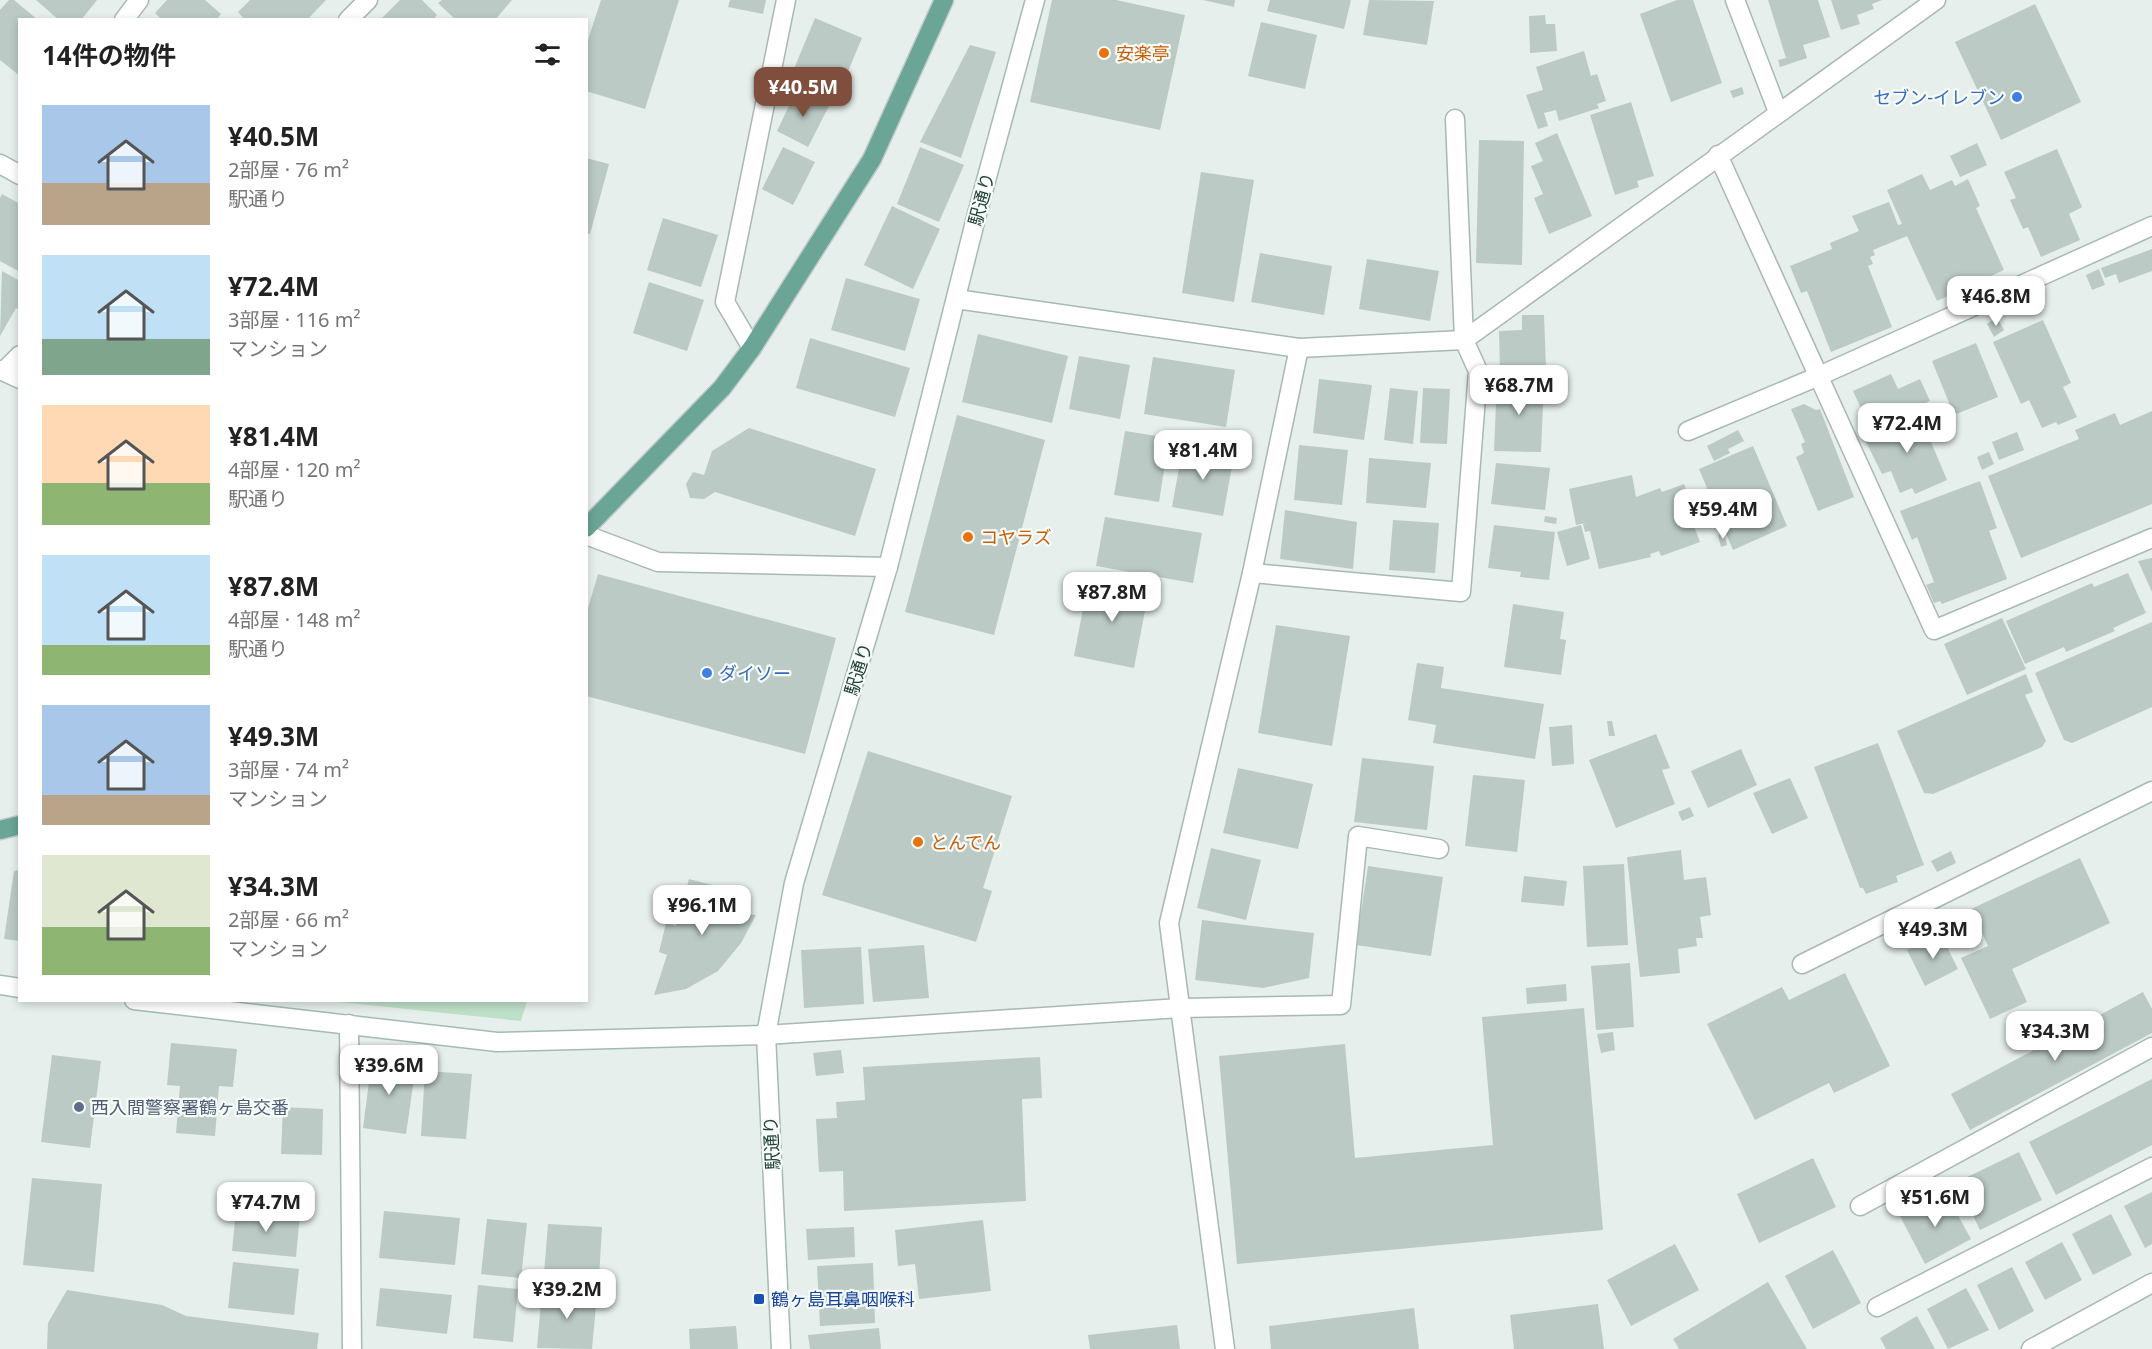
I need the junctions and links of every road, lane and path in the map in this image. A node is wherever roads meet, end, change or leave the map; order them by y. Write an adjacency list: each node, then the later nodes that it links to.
1 (139, 0): 9 (street)
2 (368, 0): 10 (street)
3 (786, 0): 17 (street)
4 (944, 0): 17 (main road)
5 (1035, 0): 15 (street, 駅通り)
6 (1735, 0): 11 (street)
7 (1936, 0): 8 (street)
8 (1912, 7): 11 (street)
9 (126, 18)
10 (350, 18)
11 (1778, 112): 13 (street)
12 (1455, 119): 16 (street)
13 (1718, 155): 16 (street); 21 (street)
14 (2152, 226): 21 (street)
15 (956, 299): 18 (street); 26 (street, 駅通り)
16 (1464, 340): 18 (street); 27 (street)
17 (752, 348): 23 (main road)
18 (1299, 348): 27 (street)
19 (18, 358): 20 (street)
20 (8, 374)
21 (1819, 376): 22 (street); 25 (street)
22 (1688, 430)
23 (588, 526)
24 (588, 536): 26 (street)
25 (2152, 538)
26 (888, 567): 38 (street, 駅通り)
27 (1252, 573): 36 (street)
28 (2152, 791): 32 (street)
29 (18, 826): 30 (main road)
30 (0, 831)
31 (1439, 849): 36 (street)
32 (1802, 964)
33 (0, 985): 34 (street)
34 (18, 988)
35 (152, 1002): 37 (street)
36 (1180, 1008): 38 (street); 46 (street)
37 (349, 1024): 38 (street); 44 (street)
38 (766, 1035): 45 (street, 駅通り)
39 (2152, 1047): 41 (street)
40 (2152, 1167): 43 (street)
41 (1860, 1206)
42 (2152, 1283): 47 (street)
43 (1877, 1307)
44 (352, 1349)
45 (781, 1349)
46 (1225, 1349)
47 (2031, 1349)

